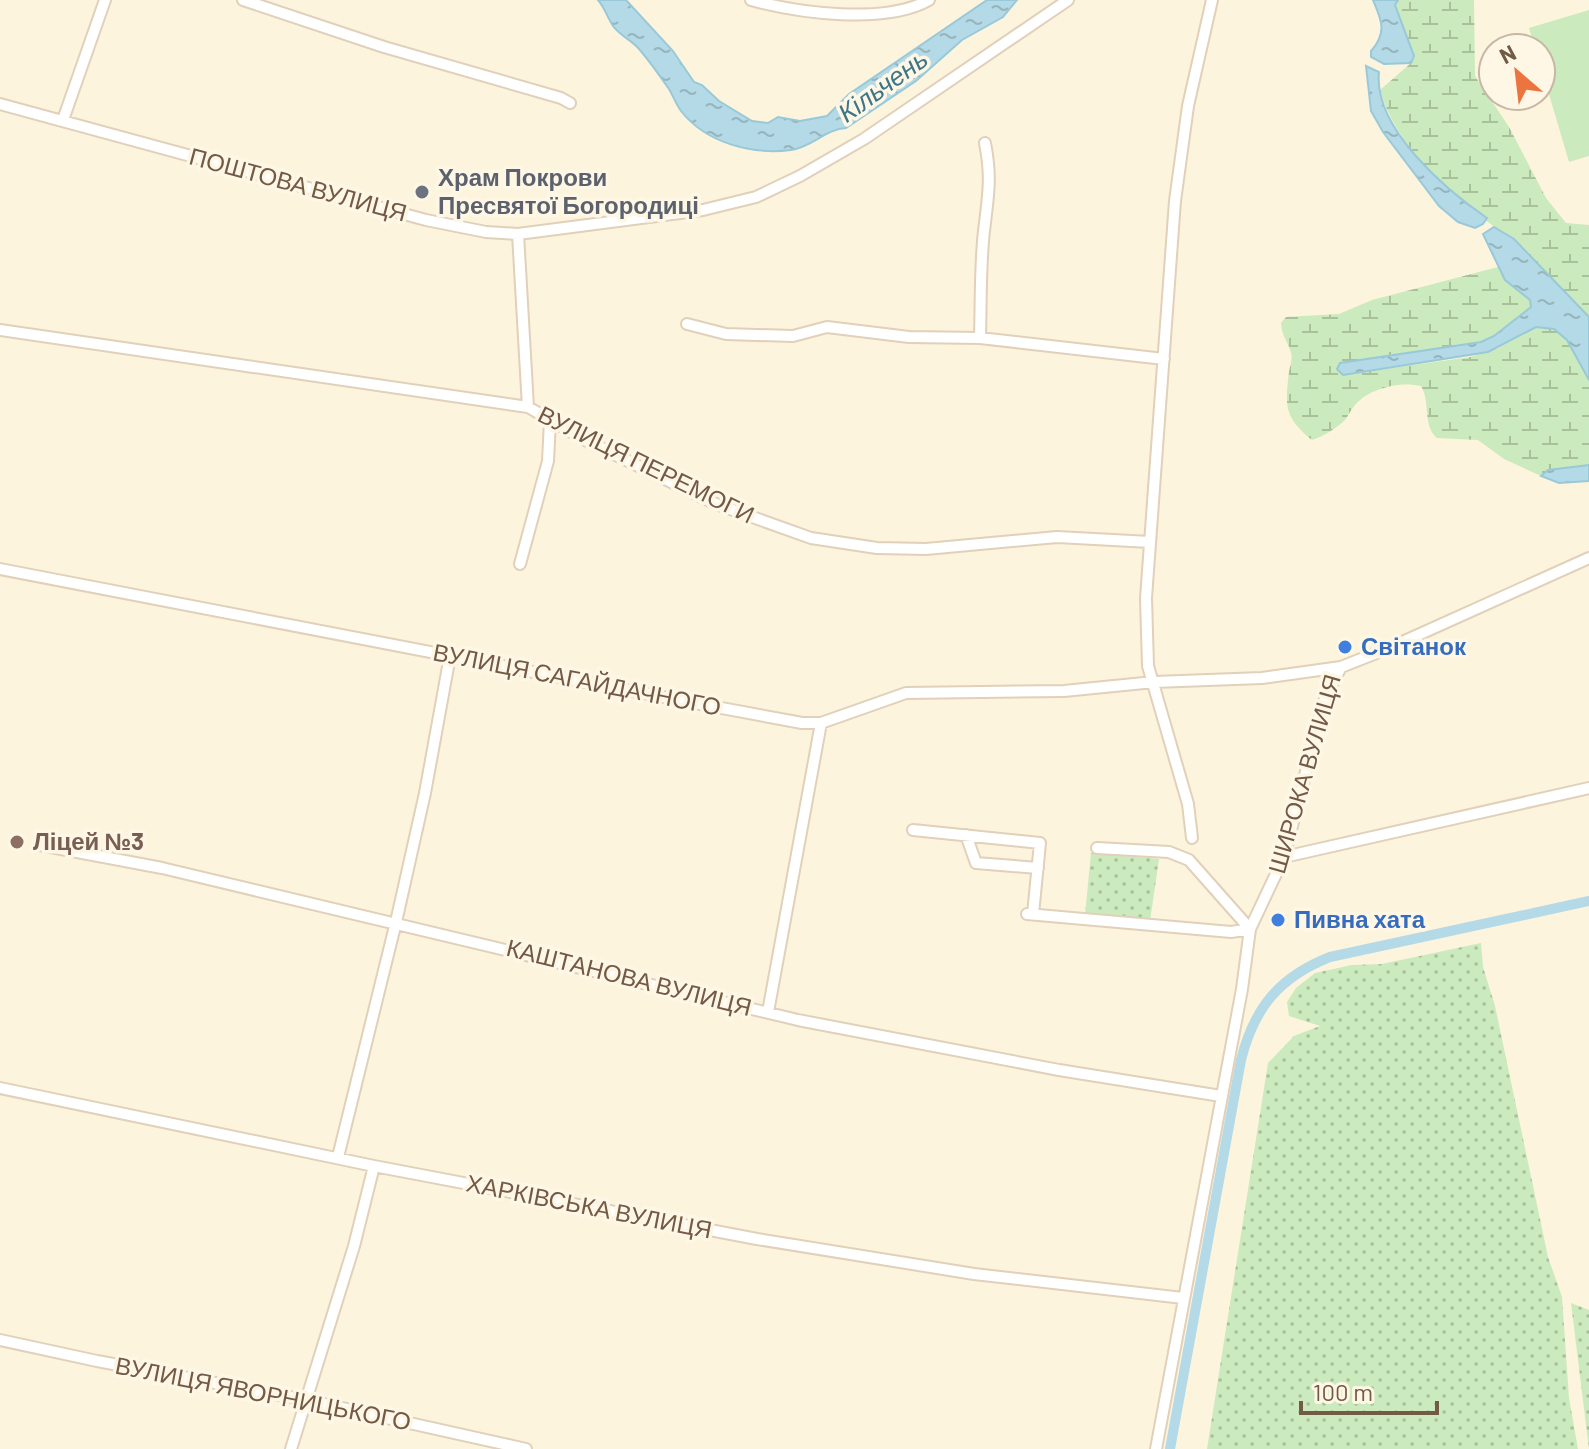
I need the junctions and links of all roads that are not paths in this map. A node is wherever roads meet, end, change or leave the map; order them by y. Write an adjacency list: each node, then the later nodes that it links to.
1 (105, 0): 9 (street)
2 (243, 0): 7 (street)
3 (751, 0): 4 (street)
4 (929, 0)
5 (1068, 0): 11 (street, ПОШТОВА ВУЛИЦЯ)
6 (1212, 0): 15 (street)
7 (570, 103)
8 (0, 104): 9 (street, ПОШТОВА ВУЛИЦЯ)
9 (63, 120): 11 (street, ПОШТОВА ВУЛИЦЯ)
10 (985, 143): 14 (street)
11 (518, 234): 16 (street)
12 (687, 324): 14 (street)
13 (0, 330): 16 (street, ВУЛИЦЯ ПЕРЕМОГИ)
14 (980, 338): 15 (street)
15 (1164, 359): 18 (street)
16 (528, 407): 17 (street, ВУЛИЦЯ ПЕРЕМОГИ)
17 (550, 421): 18 (street, ВУЛИЦЯ ПЕРЕМОГИ); 20 (street)
18 (1150, 542): 24 (street)
19 (1589, 558): 23 (street)
20 (520, 564)
21 (0, 569): 22 (street, ВУЛИЦЯ САГАЙДАЧНОГО)
22 (450, 656): 25 (street, ВУЛИЦЯ САГАЙДАЧНОГО); 34 (street)
23 (1341, 667): 24 (street, ШИРОКА ВУЛИЦЯ); 32 (street, ШИРОКА ВУЛИЦЯ)
24 (1154, 682): 25 (street, ВУЛИЦЯ САГАЙДАЧНОГО); 29 (street)
25 (821, 723): 36 (street)
26 (1589, 788): 32 (street)
27 (913, 830): 28 (street)
28 (966, 835): 33 (street); 33 (street)
29 (1192, 838)
30 (40, 845): 34 (street, КАШТАНОВА ВУЛИЦЯ)
31 (1097, 848): 35 (street)
32 (1284, 857): 35 (street, ШИРОКА ВУЛИЦЯ)
33 (1038, 868): 35 (street)
34 (396, 922): 36 (street, КАШТАНОВА ВУЛИЦЯ); 39 (street)
35 (1250, 929): 38 (street, ШИРОКА ВУЛИЦЯ)
36 (768, 1012): 38 (street, КАШТАНОВА ВУЛИЦЯ)
37 (0, 1088): 39 (street, ХАРКІВСЬКА ВУЛИЦЯ)
38 (1221, 1096): 41 (street, ШИРОКА ВУЛИЦЯ)
39 (338, 1157): 40 (street, ХАРКІВСЬКА ВУЛИЦЯ)
40 (374, 1166): 41 (street, ХАРКІВСЬКА ВУЛИЦЯ); 43 (street)
41 (1183, 1298): 46 (street, ШИРОКА ВУЛИЦЯ)
42 (0, 1340): 43 (street, ВУЛИЦЯ ЯВОРНИЦЬКОГО)
43 (306, 1400): 44 (street); 45 (street, ВУЛИЦЯ ЯВОРНИЦЬКОГО)
44 (291, 1449)
45 (526, 1449)
46 (1156, 1449)

